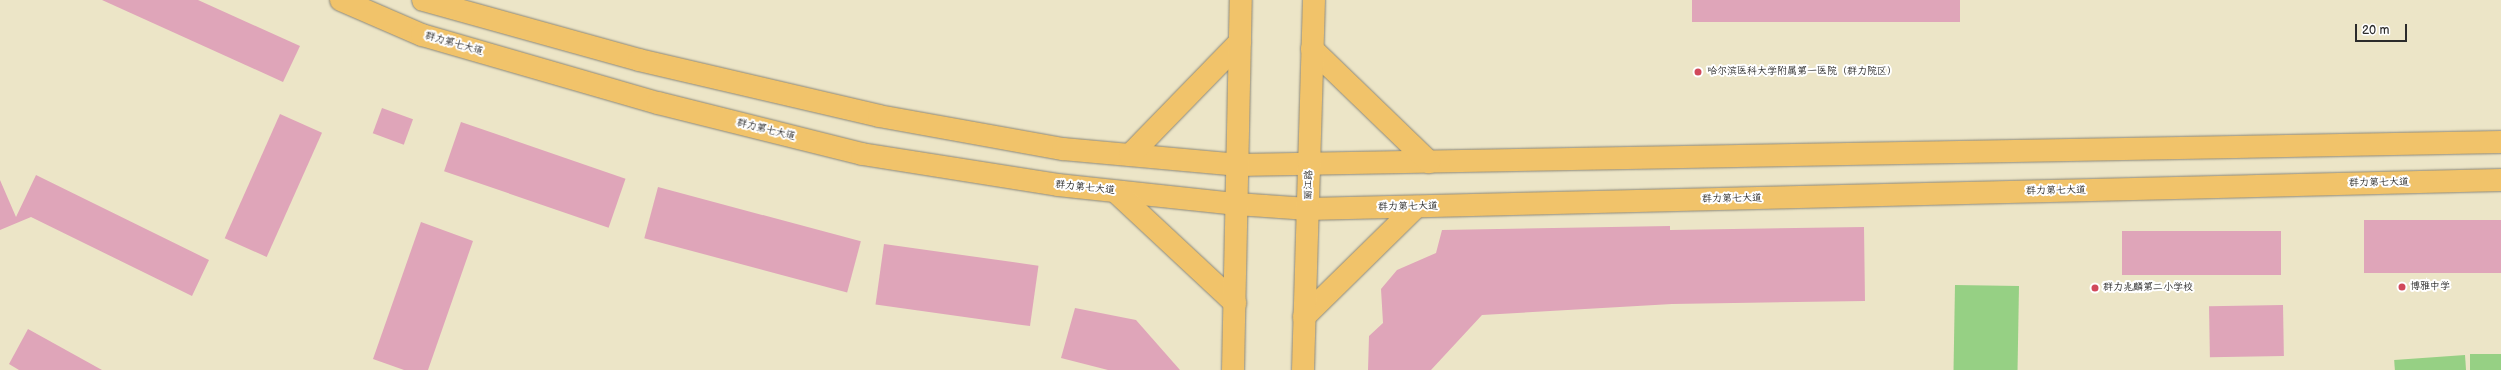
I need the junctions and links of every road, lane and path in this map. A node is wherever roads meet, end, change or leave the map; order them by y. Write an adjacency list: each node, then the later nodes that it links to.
1 (341, 0): 13 (main road, 群力第七大道)
2 (423, 0): 8 (main road)
3 (1241, 0): 5 (main road)
4 (1314, 0): 6 (main road, 丽江路)
5 (1240, 42): 8 (main road); 11 (main road)
6 (1312, 49): 9 (main road); 10 (main road, 丽江路)
7 (2501, 142): 9 (main road)
8 (1130, 155): 11 (main road)
9 (1429, 162): 10 (main road)
10 (1310, 164): 11 (main road); 16 (main road, 丽江路)
11 (1239, 165): 14 (main road)
12 (2501, 180): 15 (main road, 群力第七大道)
13 (1116, 192): 14 (main road, 群力第七大道); 17 (main road)
14 (1237, 204): 16 (main road, 群力第七大道); 17 (main road)
15 (1416, 207): 16 (main road, 群力第七大道); 18 (main road)
16 (1308, 209): 18 (main road, 丽江路)
17 (1235, 303): 19 (main road)
18 (1304, 317): 20 (main road, 丽江路)
19 (1233, 370)
20 (1303, 370)

